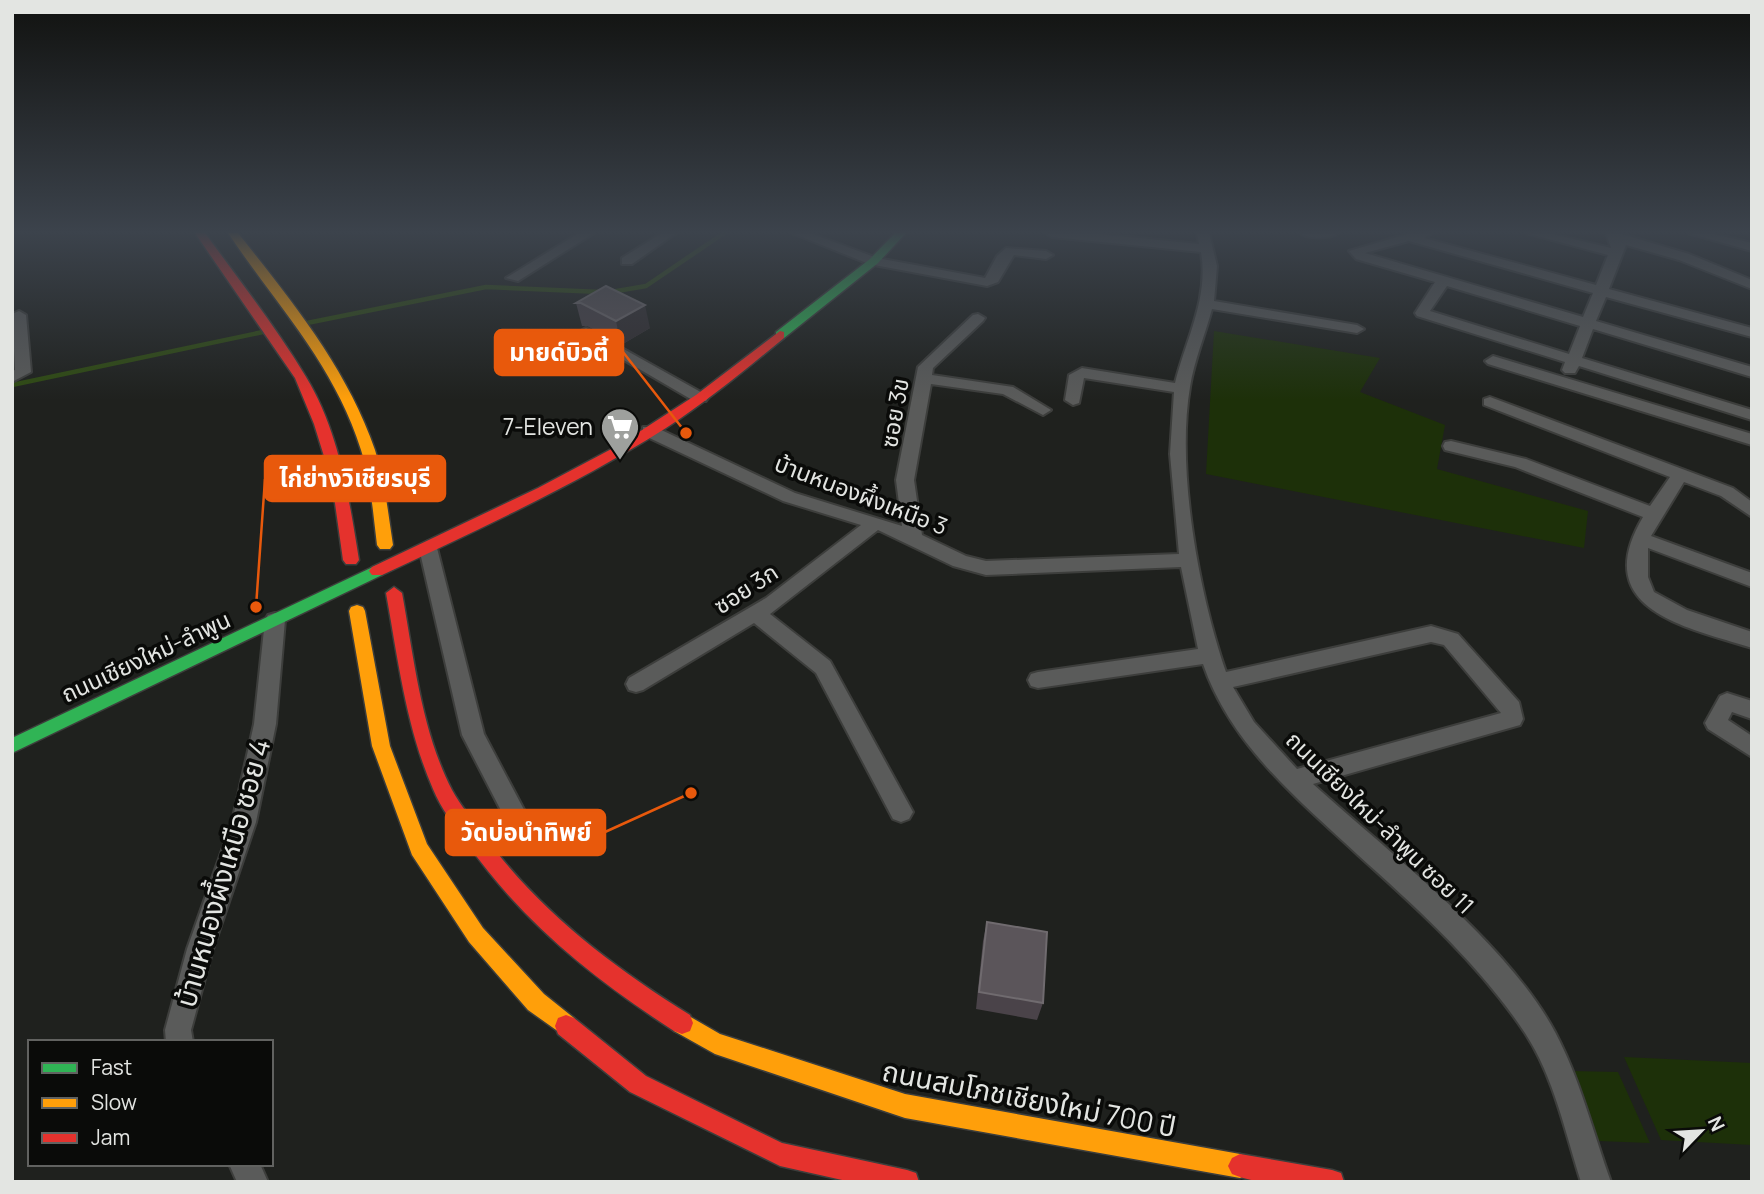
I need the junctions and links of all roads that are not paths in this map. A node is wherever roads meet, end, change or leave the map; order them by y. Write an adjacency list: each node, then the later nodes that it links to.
1 (239, 289): 39 (main road)
2 (275, 289): 37 (main road)
3 (839, 289): 23 (main road, ถนนเชียงใหม่-ลำพูน)
4 (1207, 289): 9 (street, ถนนเชียงใหม่-ลำพูน ซอย 11)
5 (1438, 289): 16 (street)
6 (1469, 289): 12 (street)
7 (1595, 289): 8 (street)
8 (1600, 290): 12 (street); 15 (street)
9 (1204, 304): 13 (street); 22 (street, ถนนเชียงใหม่-ลำพูน ซอย 11)
10 (19, 315): 19 (street)
11 (978, 318): 20 (street, ซอย 3ข)
12 (1587, 324): 16 (street); 18 (street)
13 (1357, 330)
14 (586, 332): 23 (street)
15 (1752, 333)
16 (1573, 360): 21 (street); 27 (street)
17 (1493, 361): 21 (street)
18 (1752, 372)
19 (12, 377)
20 (924, 378): 26 (street); 35 (street, ซอย 3ข)
21 (1566, 383): 29 (street)
22 (1182, 389): 24 (street); 40 (street, ถนนเชียงใหม่-ลำพูน ซอย 11)
23 (700, 398): 28 (main road, ถนนเชียงใหม่-ลำพูน)
24 (1073, 400)
25 (1490, 402): 31 (street)
26 (1042, 410)
27 (1752, 415)
28 (649, 431): 34 (street, บ้านหนองผึ้งเหนือ 3); 38 (main road, ถนนเชียงใหม่-ลำพูน)
29 (1752, 440)
30 (1451, 446): 33 (street)
31 (1680, 474): 32 (street); 33 (street)
32 (1752, 510)
33 (1655, 515): 36 (street)
34 (875, 523): 35 (street, บ้านหนองผึ้งเหนือ 3); 44 (street, ซอย 3ก)
35 (913, 537): 40 (street, บ้านหนองผึ้งเหนือ 3)
36 (1641, 540): 41 (street); 46 (street)
37 (385, 545)
38 (428, 548): 45 (main road, ถนนเชียงใหม่-ลำพูน); 56 (street)
39 (351, 560)
40 (1191, 560): 47 (street, ถนนเชียงใหม่-ลำพูน ซอย 11)
41 (1752, 580)
42 (394, 593): 61 (main road, ถนนสมโภชเชียงใหม่ 700 ปี)
43 (358, 611): 60 (main road)
44 (755, 614): 50 (street, ซอย 3ก); 55 (street)
45 (275, 620): 52 (main road, ถนนเชียงใหม่-ลำพูน); 57 (street, บ้านหนองผึ้งเหนือ ซอย 4)
46 (1752, 640)
47 (1210, 654): 48 (street); 49 (street, ถนนเชียงใหม่-ลำพูน ซอย 11)
48 (1038, 680)
49 (1219, 682): 54 (street, ถนนเชียงใหม่-ลำพูน ซอย 11); 54 (street)
50 (636, 684)
51 (1752, 710): 53 (street)
52 (12, 746)
53 (1752, 748)
54 (1293, 780): 62 (street, ถนนเชียงใหม่-ลำพูน ซอย 11)
55 (901, 812)
56 (518, 821)
57 (180, 1040)
58 (245, 1166): 59 (street)
59 (253, 1182)
60 (907, 1182)
61 (1332, 1182)
62 (1596, 1182)

